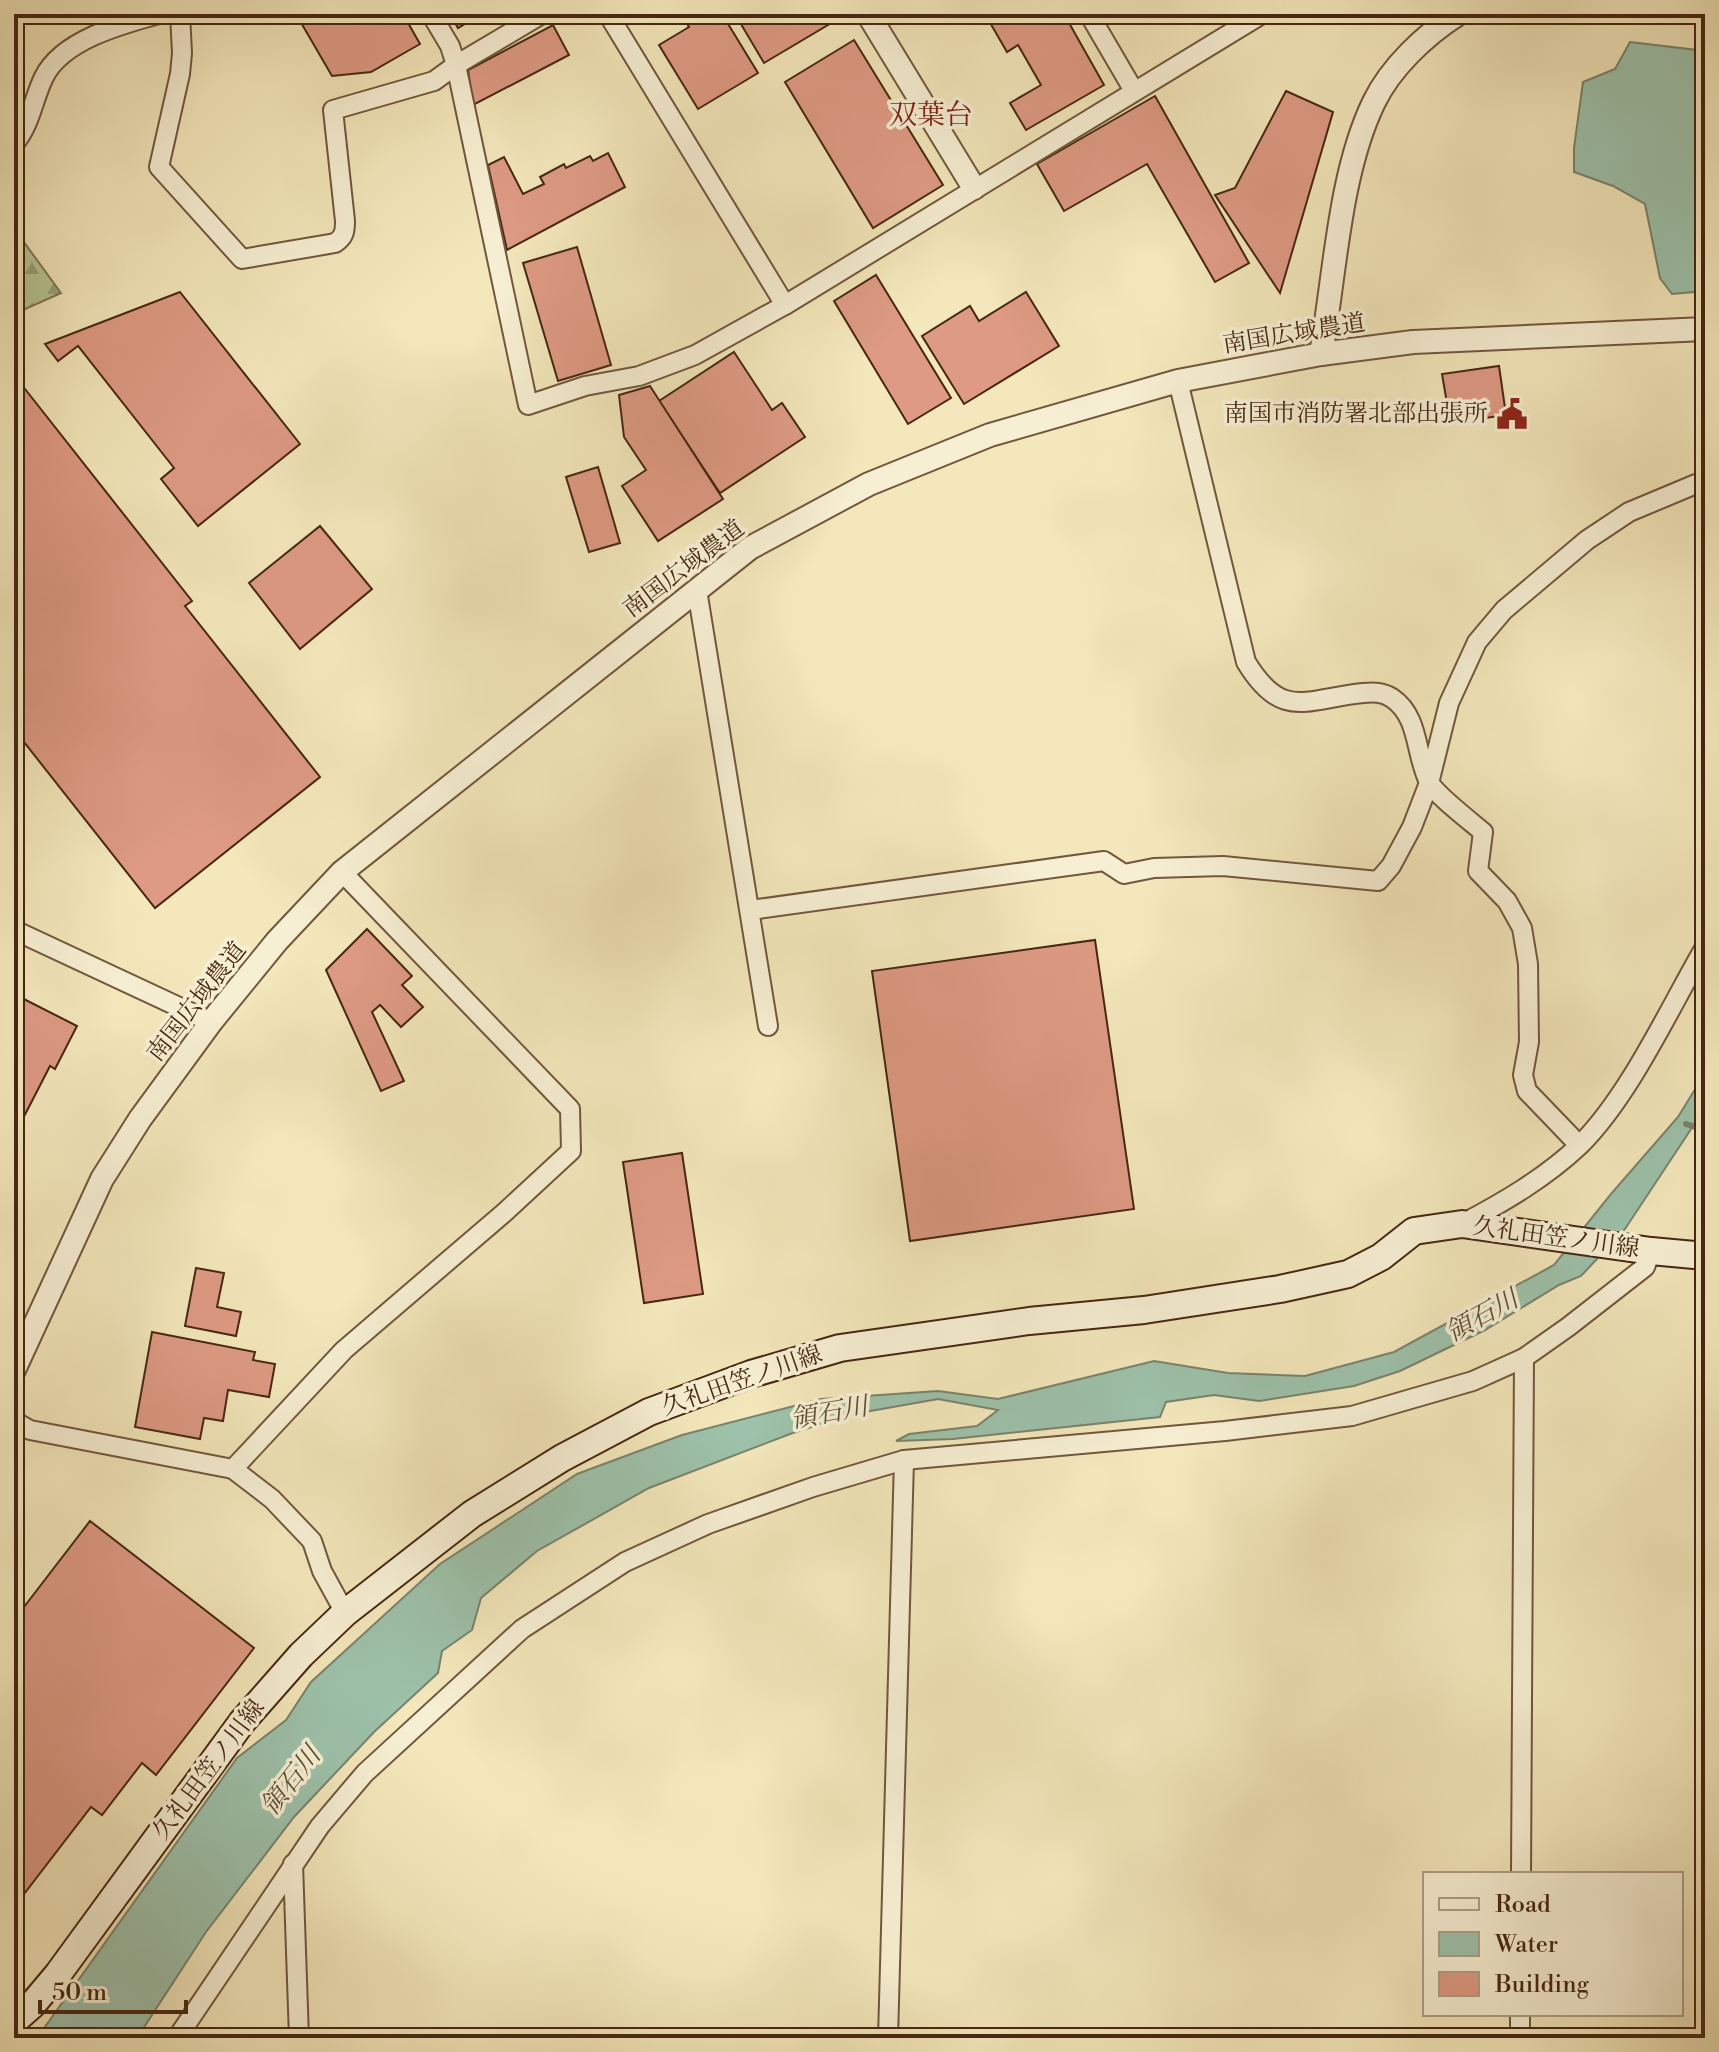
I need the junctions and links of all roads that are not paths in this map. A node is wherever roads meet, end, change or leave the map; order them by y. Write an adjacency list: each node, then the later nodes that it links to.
1 (159, 14): 12 (street)
2 (180, 14): 10 (street)
3 (431, 14): 10 (street)
4 (542, 14): 10 (street)
5 (608, 14): 14 (street)
6 (868, 14): 13 (street)
7 (1089, 14): 11 (street)
8 (1262, 14): 11 (street)
9 (1458, 14): 16 (street)
10 (456, 65): 14 (street)
11 (1134, 91): 13 (street)
12 (14, 144)
13 (974, 188): 14 (street)
14 (785, 305)
15 (1705, 329): 16 (street, 南国広域農道)
16 (1321, 354): 17 (street, 南国広域農道)
17 (1178, 381): 19 (street, 南国広域農道); 20 (street)
18 (1705, 484): 20 (street)
19 (697, 590): 21 (street, 南国広域農道); 22 (street)
20 (1429, 783): 22 (street); 27 (street)
21 (342, 872): 25 (street, 南国広域農道); 35 (street)
22 (751, 910): 26 (street)
23 (14, 930): 25 (street)
24 (1705, 947): 27 (street)
25 (211, 1022): 32 (street, 南国広域農道)
26 (768, 1026)
27 (1579, 1145): 28 (street)
28 (1473, 1226): 29 (main road, 久礼田笠ノ川線); 36 (main road, 久礼田笠ノ川線)
29 (1646, 1250): 30 (main road, 久礼田笠ノ川線); 31 (street)
30 (1705, 1256)
31 (1524, 1358): 34 (street); 38 (street)
32 (14, 1370)
33 (14, 1421): 35 (street)
34 (904, 1460): 37 (street); 45 (street)
35 (233, 1469): 36 (street)
36 (345, 1613): 40 (main road, 久礼田笠ノ川線)
37 (293, 1864): 41 (street); 43 (street)
38 (1521, 1872)
39 (1520, 2016): 46 (street)
40 (14, 2021)
41 (177, 2038)
42 (245, 2038): 43 (street)
43 (299, 2038): 44 (street)
44 (314, 2038)
45 (888, 2038)
46 (1520, 2038)

